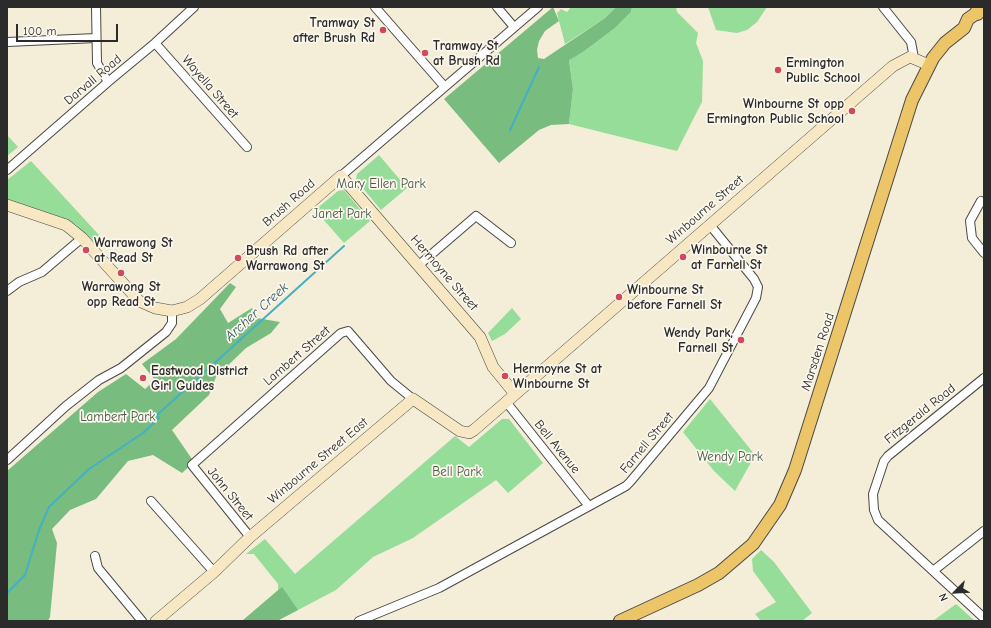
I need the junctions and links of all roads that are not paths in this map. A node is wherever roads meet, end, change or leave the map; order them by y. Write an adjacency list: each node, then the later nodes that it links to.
1 (96, 7): 9 (street)
2 (194, 7): 11 (street, Darvall Road)
3 (375, 7): 15 (street)
4 (497, 7): 8 (street)
5 (538, 7): 8 (street, Brush Road)
6 (883, 7): 12 (street)
7 (982, 14): 13 (main road, Marsden Road)
8 (514, 27): 15 (street, Brush Road)
9 (96, 38): 10 (street); 14 (street)
10 (7, 42)
11 (155, 43): 14 (street, Darvall Road); 16 (street, Wayella Street)
12 (914, 58): 13 (street); 21 (street, Winbourne Street)
13 (929, 65): 45 (main road, Marsden Road)
14 (108, 82): 17 (street, Darvall Road)
15 (444, 86): 18 (street, Brush Road)
16 (247, 147)
17 (7, 170)
18 (341, 176): 25 (street, Hermoyne Street); 27 (street, Brush Road)
19 (981, 201): 24 (street)
20 (7, 205): 22 (street)
21 (710, 225): 29 (street, Winbourne Street); 35 (street, Farnell Street)
22 (82, 238): 26 (street); 27 (street)
23 (511, 243): 25 (street)
24 (984, 253)
25 (420, 265): 29 (street, Hermoyne Street)
26 (7, 291)
27 (172, 311): 32 (street)
28 (984, 378): 39 (street, Fitzgerald Road)
29 (515, 394): 31 (street, Winbourne Street)
30 (413, 399): 31 (street); 33 (street, Lambert Street); 37 (street, Winbourne Street East)
31 (507, 403): 35 (street, Bell Avenue)
32 (7, 460)
33 (192, 465): 37 (street, John Street)
34 (151, 501): 40 (street)
35 (588, 505): 44 (street, Farnell Street)
36 (984, 531): 39 (street)
37 (250, 537): 40 (street, Winbourne Street East)
38 (95, 556): 42 (street)
39 (933, 571): 41 (street, Fitzgerald Road)
40 (214, 572): 43 (street, Winbourne Street East)
41 (984, 618)
42 (142, 621)
43 (156, 621)
44 (359, 621)
45 (620, 621)

